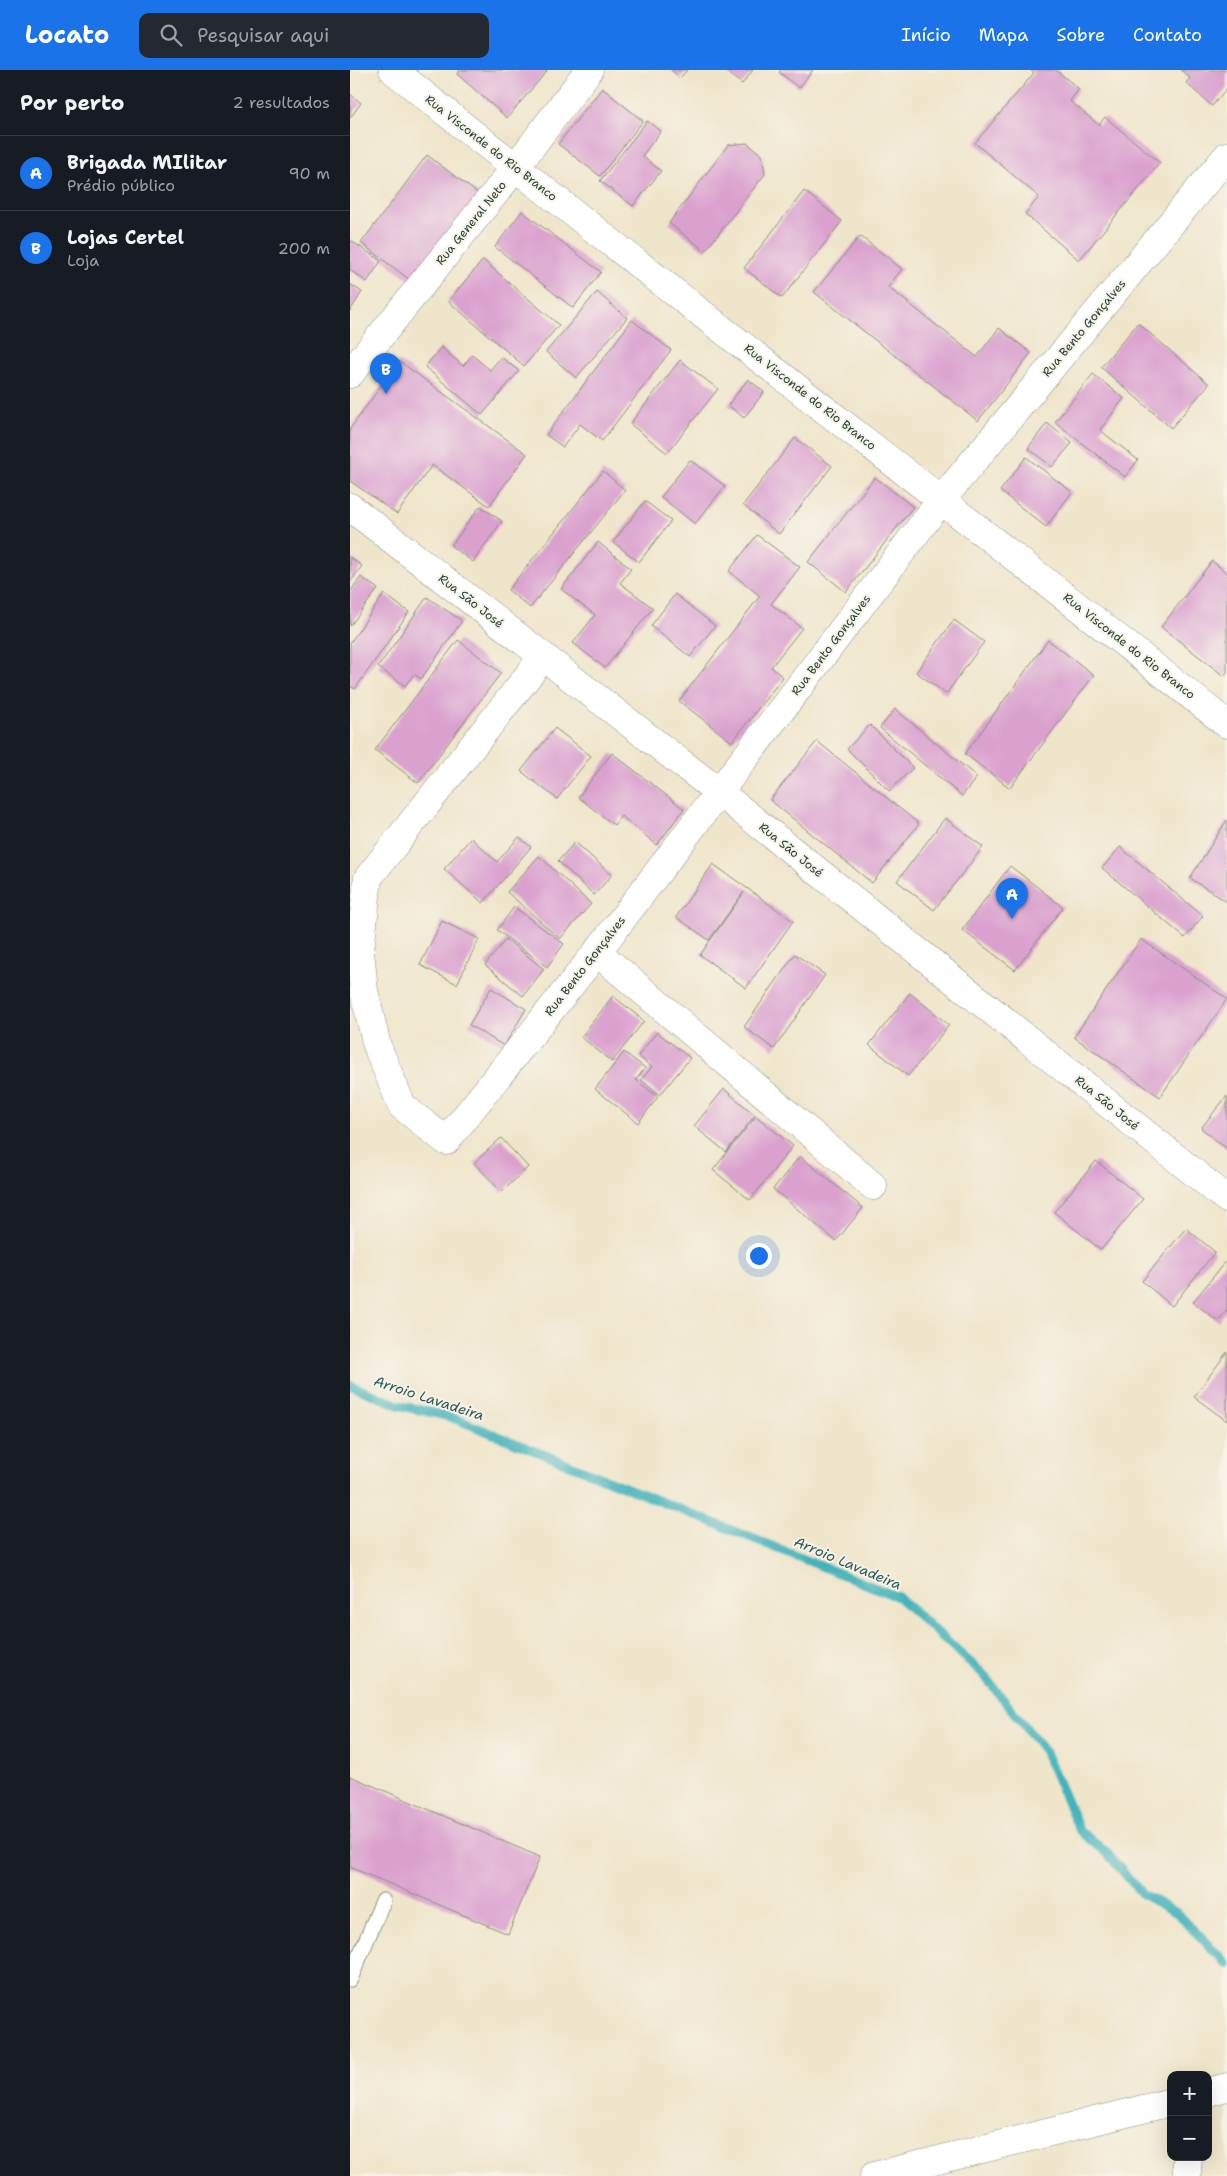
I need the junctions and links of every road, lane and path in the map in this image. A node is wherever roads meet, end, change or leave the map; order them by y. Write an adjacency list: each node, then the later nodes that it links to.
1 (393, 70): 4 (street, Rua Visconde do Rio Branco)
2 (589, 70): 4 (street, Rua General Neto)
3 (1227, 156): 6 (street, Rua Bento Gonçalves)
4 (515, 168): 5 (street, Rua General Neto); 6 (street, Rua Visconde do Rio Branco)
5 (350, 374)
6 (942, 498): 9 (street, Rua Visconde do Rio Branco); 10 (street, Rua Bento Gonçalves)
7 (350, 507): 8 (street, Rua São José)
8 (543, 657): 10 (street, Rua São José); 11 (street, Rua Bento Gonçalves)
9 (1227, 724)
10 (720, 793): 11 (street, Rua Bento Gonçalves); 13 (street, Rua São José)
11 (597, 952): 12 (street)
12 (873, 1186)
13 (1227, 1199)
14 (383, 1901): 15 (lane)
15 (350, 1979)
16 (1227, 2087): 17 (street)
17 (1212, 2091)
18 (1167, 2103): 20 (street)
19 (1187, 2161): 21 (street)
20 (874, 2176)
21 (1187, 2176)

